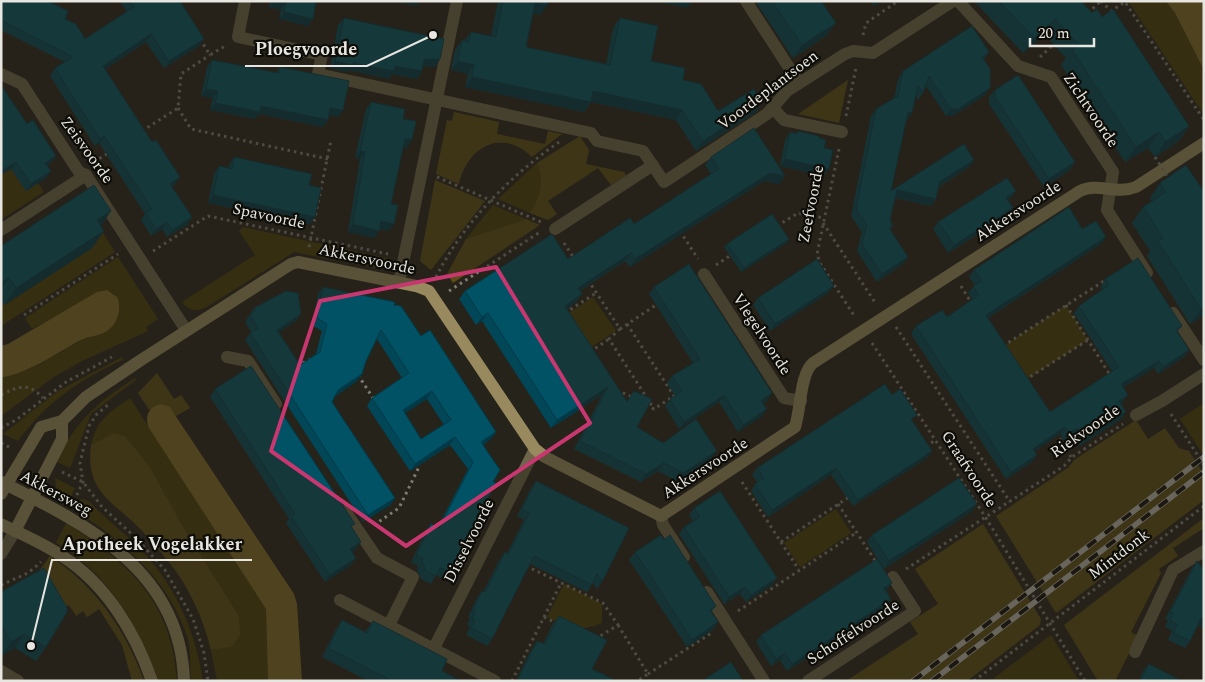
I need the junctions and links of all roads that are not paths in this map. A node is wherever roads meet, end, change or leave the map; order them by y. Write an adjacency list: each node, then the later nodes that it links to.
1 (245, 1): 8 (street, Voordeplantsoen)
2 (457, 1): 8 (street)
3 (746, 1): 7 (street)
4 (952, 1): 7 (street, Voordeplantsoen)
5 (958, 1): 14 (street, Zichtvoorde)
6 (1, 74): 13 (street, Zeisvoorde)
7 (799, 83): 9 (street, Voordeplantsoen)
8 (437, 100): 12 (street, Voordeplantsoen); 18 (street)
9 (773, 108): 10 (street); 12 (street, Voordeplantsoen)
10 (842, 132)
11 (1204, 143): 14 (street, Akkersvoorde)
12 (653, 165): 15 (street)
13 (82, 174): 16 (street); 21 (street, Zeisvoorde)
14 (1110, 190): 19 (street); 25 (street, Akkersvoorde)
15 (552, 226)
16 (1, 230)
17 (702, 269): 25 (street, Vlegelvoorde)
18 (399, 282): 21 (street, Akkersvoorde); 29 (street, Akkersvoorde)
19 (1153, 282)
20 (1168, 306): 23 (street)
21 (186, 330): 28 (street, Akkersvoorde)
22 (227, 357): 26 (street)
23 (1204, 360)
24 (1204, 374): 27 (street, Riekvoorde)
25 (801, 401): 33 (street, Akkersvoorde)
26 (281, 412)
27 (1136, 415)
28 (62, 420): 30 (street, Akkersvoorde); 31 (street)
29 (534, 449): 33 (street, Akkersvoorde); 43 (street, Disselvoorde)
30 (3, 487): 31 (street, Akkersweg)
31 (32, 498): 35 (street); 48 (street, Akkersweg)
32 (339, 501): 42 (street)
33 (661, 516): 38 (street)
34 (1, 524): 35 (street)
35 (15, 531): 37 (street); 47 (street)
36 (1204, 551): 44 (street)
37 (1, 554)
38 (689, 564)
39 (893, 577): 51 (street, Schoffelvoorde)
40 (699, 580): 50 (street)
41 (340, 600): 42 (street)
42 (389, 624): 43 (street)
43 (434, 648): 49 (street)
44 (1135, 652)
45 (1, 671): 46 (street)
46 (18, 681)
47 (152, 681)
48 (184, 681)
49 (496, 681)
50 (764, 681)
51 (808, 681)

